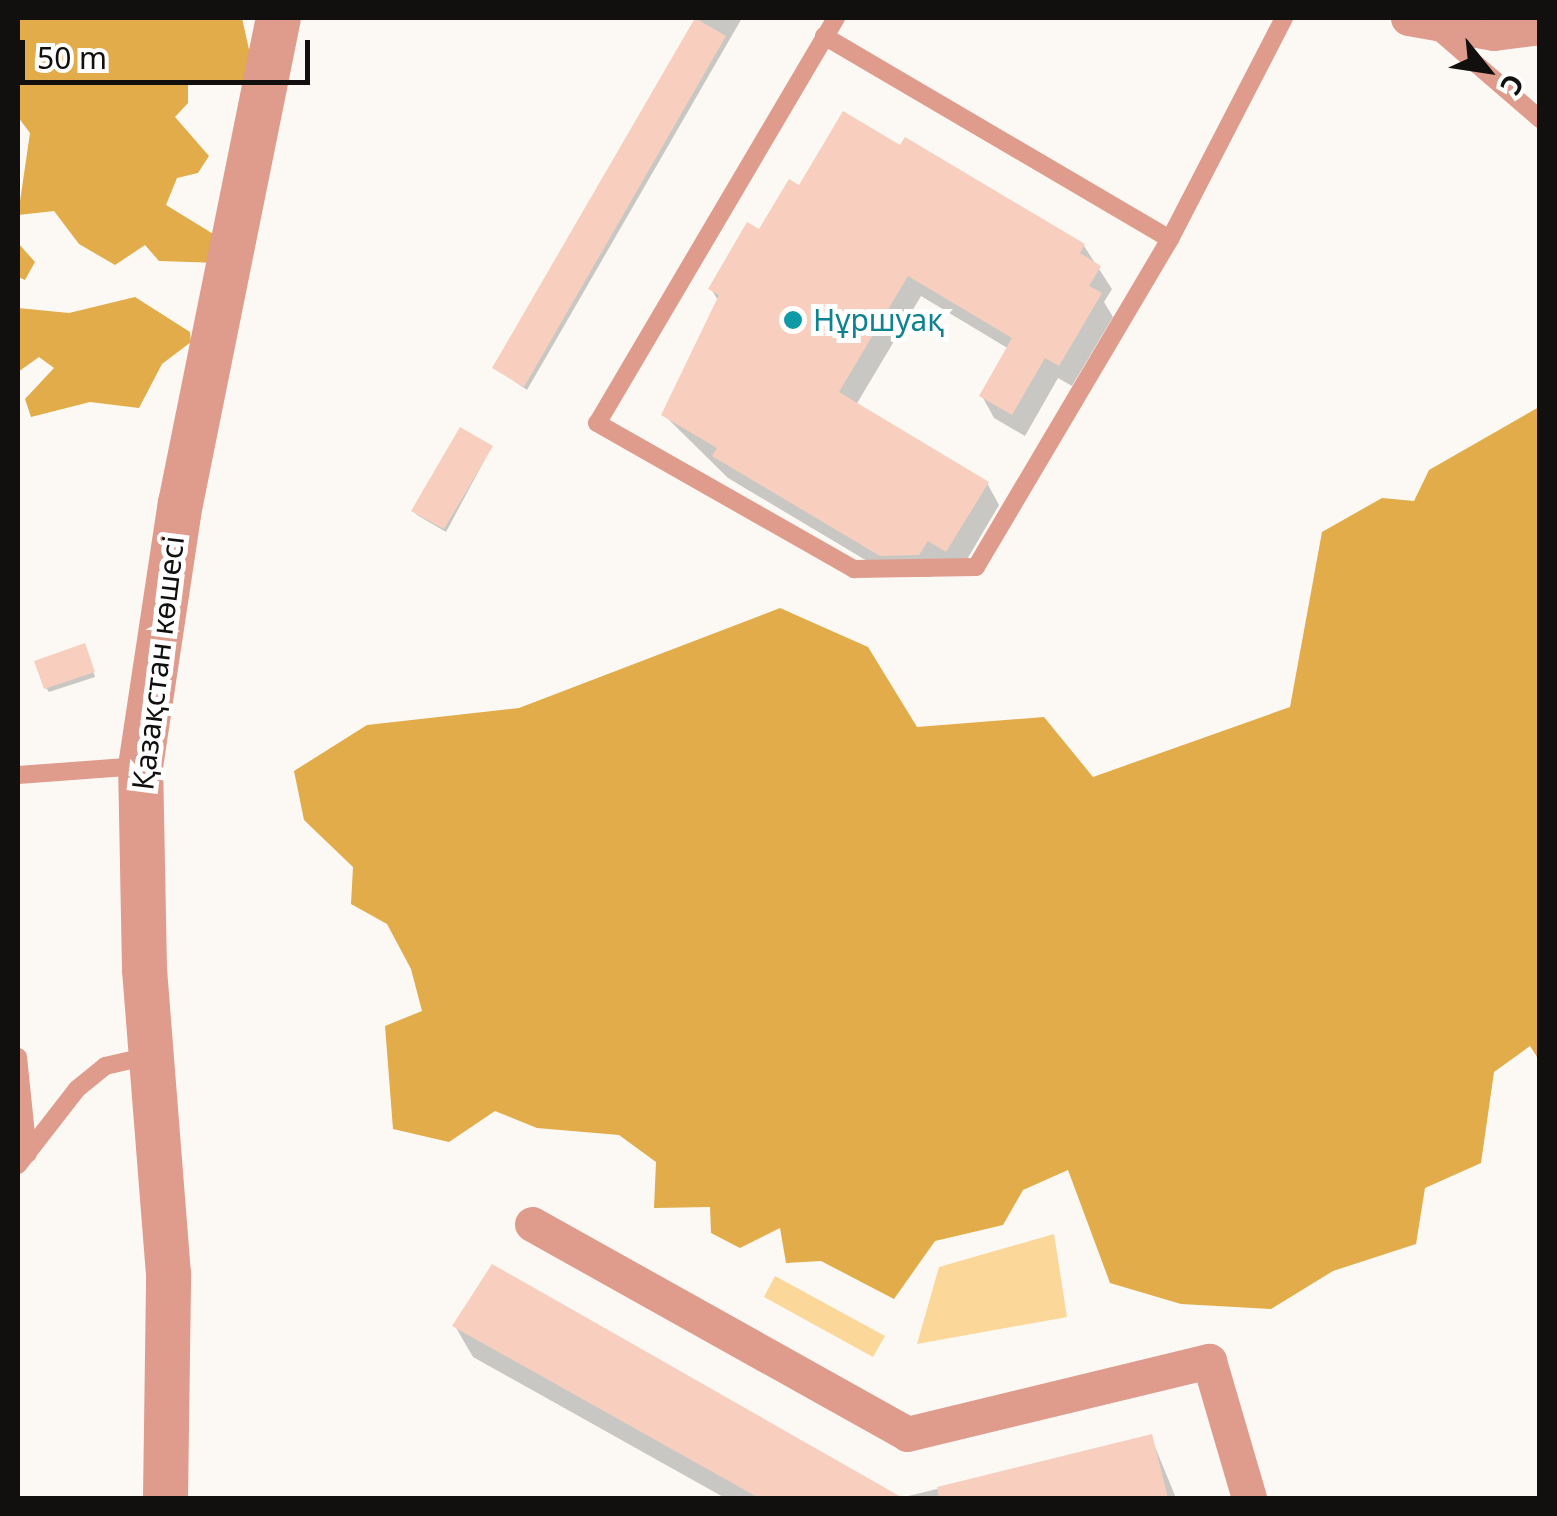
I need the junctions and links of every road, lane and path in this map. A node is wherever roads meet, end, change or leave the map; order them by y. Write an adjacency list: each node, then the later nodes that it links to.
1 (278, 18): 9 (street, Қазақстан көшесі)
2 (836, 18): 6 (lane)
3 (1284, 18): 8 (lane)
4 (1426, 21): 5 (street); 7 (lane)
5 (1540, 27)
6 (824, 36): 8 (lane); 8 (lane)
7 (1540, 119)
8 (1170, 239)
9 (140, 766): 10 (lane); 11 (street, Қазақстан көшесі)
10 (18, 775)
11 (149, 1056): 13 (lane); 15 (street, Қазақстан көшесі)
12 (18, 1057): 13 (lane)
13 (23, 1159)
14 (532, 1224): 16 (street)
15 (165, 1498)
16 (1249, 1498)

